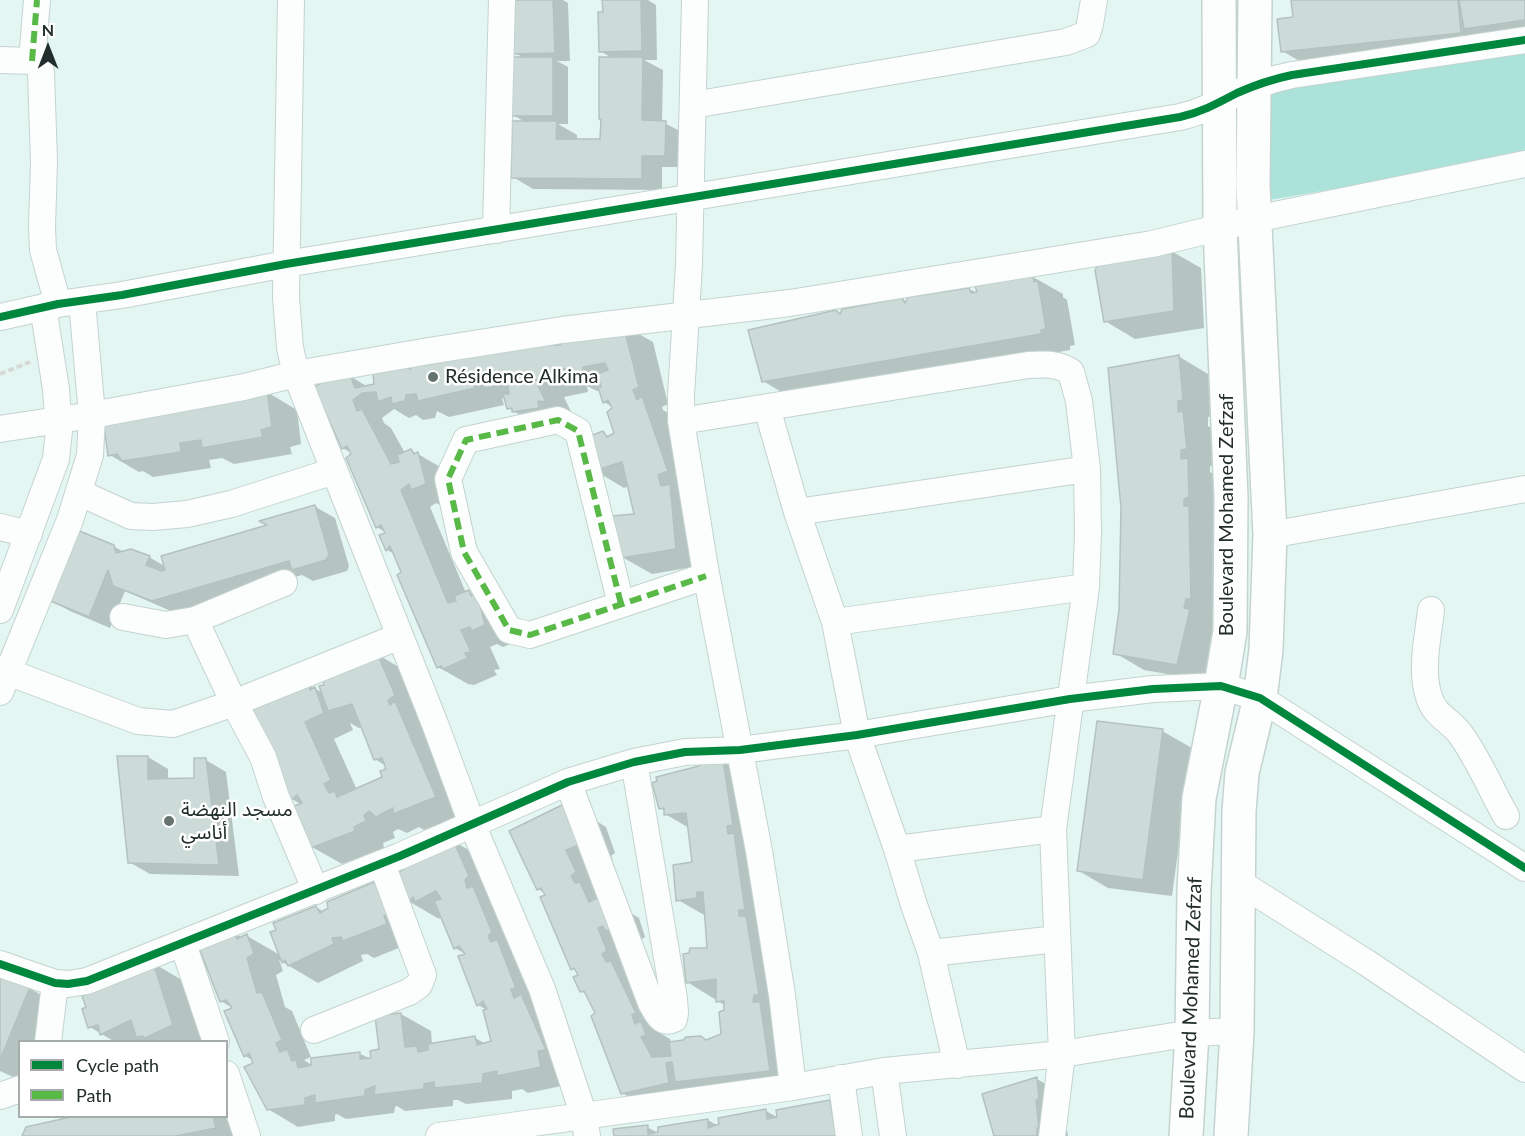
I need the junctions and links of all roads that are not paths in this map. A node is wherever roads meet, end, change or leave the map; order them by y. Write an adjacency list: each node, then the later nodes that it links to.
1 (37, 0): 10 (street)
2 (291, 0): 19 (street)
3 (502, 0): 18 (street)
4 (695, 0): 13 (street)
5 (1094, 0): 13 (street)
6 (1220, 0): 12 (main road, Boulevard Mohamed Zefzaf)
7 (1255, 0): 11 (main road, Boulevard Mohamed Zefzaf)
8 (1525, 40): 11 (street)
9 (0, 60): 10 (street)
10 (32, 61): 20 (street)
11 (1254, 87): 12 (street); 16 (main road, Boulevard Mohamed Zefzaf)
12 (1220, 103): 15 (street); 17 (main road, Boulevard Mohamed Zefzaf)
13 (693, 105): 15 (street)
14 (1525, 164): 16 (street)
15 (691, 197): 18 (street); 22 (street)
16 (1255, 219): 17 (street); 36 (main road, Boulevard Mohamed Zefzaf)
17 (1220, 228): 22 (street); 49 (main road, Boulevard Mohamed Zefzaf)
18 (496, 230): 19 (street)
19 (286, 264): 20 (street); 23 (street)
20 (61, 304): 21 (street); 25 (street); 26 (street)
21 (0, 316)
22 (686, 317): 23 (street); 27 (street)
23 (296, 374): 25 (street); 30 (street)
24 (767, 408): 27 (street); 29 (street); 33 (street)
25 (92, 415): 26 (street); 32 (street)
26 (59, 420): 28 (street); 35 (street)
27 (681, 421): 38 (street)
28 (0, 429)
29 (1087, 469): 33 (street); 40 (street)
30 (334, 471): 32 (street); 47 (street)
31 (1525, 489): 36 (street)
32 (80, 493): 48 (street)
33 (797, 512): 46 (street)
34 (0, 527): 35 (street)
35 (29, 534): 37 (street)
36 (1270, 535): 50 (main road, Boulevard Mohamed Zefzaf)
37 (7, 571): 42 (street)
38 (706, 576): 41 (street); 54 (street)
39 (284, 583): 45 (street)
40 (1086, 587): 46 (street); 51 (street)
41 (621, 604): 41 (street)
42 (0, 610)
43 (1431, 610): 57 (street)
44 (123, 617): 45 (street)
45 (195, 620): 52 (street)
46 (835, 622): 53 (street)
47 (400, 636): 52 (street); 58 (street)
48 (3, 678): 52 (street)
49 (1221, 686): 50 (street); 51 (street); 73 (main road, Boulevard Mohamed Zefzaf)
50 (1260, 698): 60 (street); 64 (main road, Boulevard Mohamed Zefzaf)
51 (1070, 699): 53 (street); 59 (street)
52 (234, 704): 65 (street)
53 (857, 735): 54 (street); 61 (street)
54 (740, 750): 55 (street); 82 (street)
55 (634, 762): 56 (street); 56 (street)
56 (568, 782): 58 (street)
57 (1516, 811): 60 (street)
58 (472, 824): 62 (street); 85 (street)
59 (1053, 829): 61 (street); 66 (street)
60 (1475, 835): 63 (street)
61 (897, 849): 68 (street)
62 (382, 864): 65 (street); 71 (street)
63 (1525, 868)
64 (1237, 881): 72 (main road, Boulevard Mohamed Zefzaf); 78 (street)
65 (316, 891): 67 (street)
66 (1057, 939): 68 (street); 76 (street)
67 (183, 944): 70 (street); 75 (street)
68 (931, 953): 77 (street)
69 (0, 964): 70 (street)
70 (55, 982): 74 (street)
71 (314, 1029)
72 (1237, 1031): 73 (street); 92 (main road, Boulevard Mohamed Zefzaf)
73 (1192, 1033): 76 (street); 91 (main road, Boulevard Mohamed Zefzaf)
74 (48, 1040)
75 (216, 1040)
76 (1062, 1054): 77 (street); 90 (street)
77 (957, 1065): 79 (street)
78 (1525, 1069)
79 (884, 1071): 80 (street); 89 (street)
80 (841, 1078): 82 (street); 88 (street)
81 (228, 1080): 86 (street)
82 (793, 1087): 85 (street)
83 (18, 1090): 84 (street)
84 (0, 1096)
85 (585, 1126): 87 (street)
86 (247, 1136)
87 (439, 1136)
88 (849, 1136)
89 (893, 1136)
90 (1052, 1136)
91 (1186, 1136)
92 (1231, 1136)

